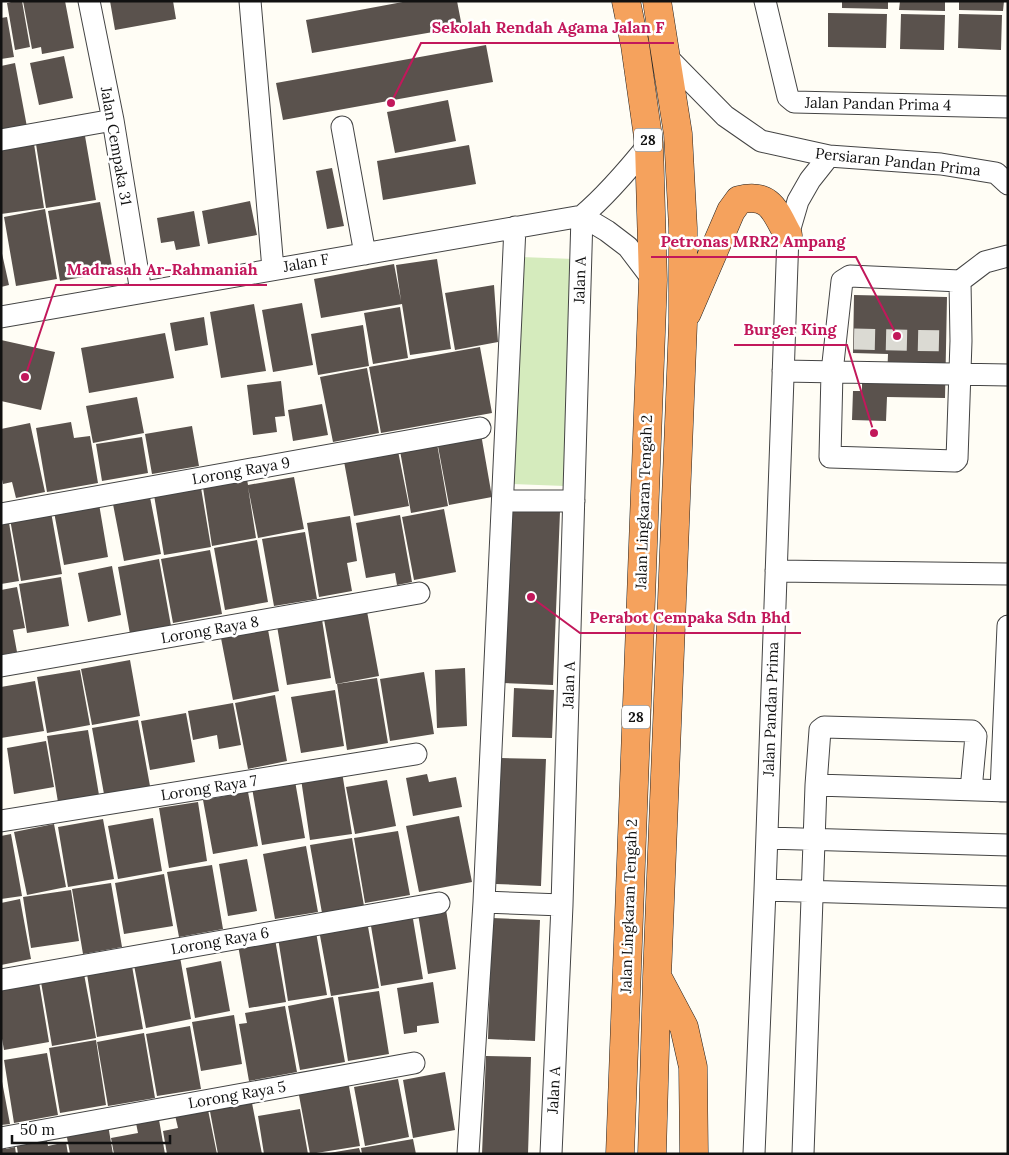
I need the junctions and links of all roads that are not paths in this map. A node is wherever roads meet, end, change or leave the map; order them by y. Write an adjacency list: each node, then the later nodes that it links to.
1 (89, 1): 8 (street, Jalan Cempaka 31)
2 (250, 1): 19 (street)
3 (626, 1): 11 (highway, Jalan Lingkaran Tengah 2 / 28)
4 (657, 1): 6 (highway, Jalan Lingkaran Tengah 2 / 28)
5 (765, 1): 7 (street, Jalan Pandan Prima 4)
6 (667, 57): 12 (street, Persiaran Pandan Prima); 24 (highway, Jalan Lingkaran Tengah 2 / 28)
7 (1008, 107)
8 (113, 120): 10 (street); 22 (street, Jalan Cempaka 31)
9 (342, 127): 17 (street)
10 (1, 140)
11 (649, 144): 14 (street); 20 (highway, Jalan Lingkaran Tengah 2 / 28)
12 (829, 156): 13 (street, Persiaran Pandan Prima); 16 (street, Jalan Pandan Prima)
13 (1008, 184)
14 (582, 216): 15 (street, Jalan F); 20 (street); 31 (street, Jalan A)
15 (515, 227): 17 (street, Jalan F); 30 (street)
16 (788, 235): 24 (highway); 25 (street, Jalan Pandan Prima)
17 (365, 254): 19 (street, Jalan F)
18 (1008, 256): 21 (street)
19 (273, 269): 22 (street, Jalan F)
20 (653, 280): 59 (highway, Jalan Lingkaran Tengah 2 / 28)
21 (960, 281): 26 (street); 27 (street)
22 (141, 292): 23 (street, Jalan F)
23 (1, 317)
24 (683, 323): 53 (highway, Jalan Lingkaran Tengah 2 / 28)
25 (783, 371): 26 (street); 33 (street, Jalan Pandan Prima)
26 (832, 372): 27 (street); 27 (street)
27 (960, 373): 28 (street)
28 (1008, 374)
29 (480, 428): 32 (street, Lorong Raya 9)
30 (502, 501): 31 (street); 50 (street)
31 (574, 501): 52 (street, Jalan A)
32 (1, 514)
33 (776, 571): 34 (street); 44 (street, Jalan Pandan Prima)
34 (1008, 574)
35 (419, 594): 37 (street, Lorong Raya 8)
36 (1008, 626): 38 (street)
37 (1, 666)
38 (1005, 744): 42 (street)
39 (416, 754): 43 (street, Lorong Raya 7)
40 (816, 784): 41 (street); 41 (street); 45 (street)
41 (971, 790): 42 (street)
42 (1004, 791)
43 (1, 821)
44 (767, 838): 45 (street); 47 (street, Jalan Pandan Prima)
45 (814, 839): 46 (street); 48 (street)
46 (1008, 845)
47 (765, 890): 48 (street); 62 (street, Jalan Pandan Prima)
48 (812, 892): 49 (street); 63 (street)
49 (1008, 897)
50 (484, 902): 52 (street); 57 (street)
51 (439, 903): 54 (street, Lorong Raya 6)
52 (562, 905): 58 (street, Jalan A)
53 (657, 977): 60 (highway, Jalan Lingkaran Tengah 2 / 28); 61 (highway)
54 (1, 980)
55 (414, 1063): 56 (street, Lorong Raya 5)
56 (1, 1138)
57 (468, 1154)
58 (551, 1154)
59 (620, 1154)
60 (652, 1154)
61 (694, 1154)
62 (754, 1154)
63 (804, 1154)

